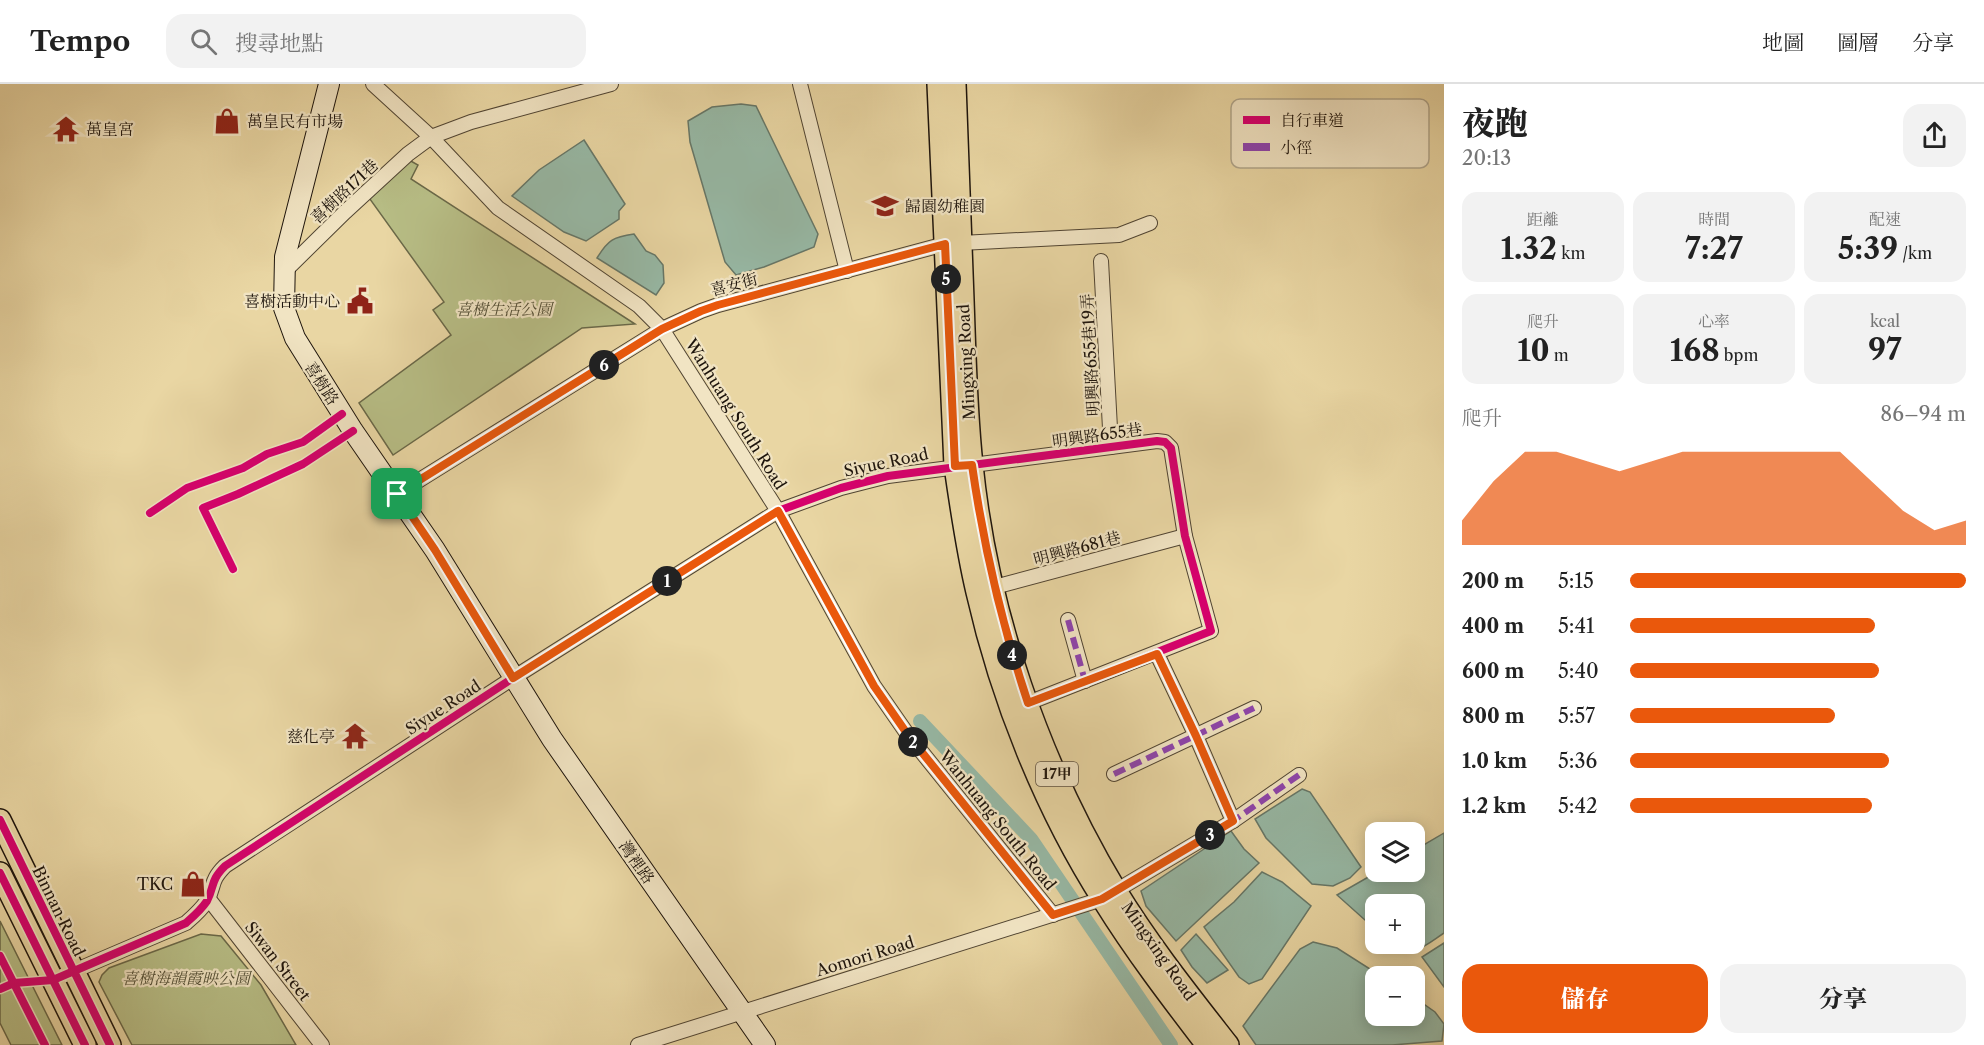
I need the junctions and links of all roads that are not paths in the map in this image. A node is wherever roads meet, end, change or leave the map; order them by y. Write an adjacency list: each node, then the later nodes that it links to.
1 (329, 84): 12 (street, 喜樹路)
2 (373, 84): 7 (street, Wanhuang South Road)
3 (611, 84): 7 (street, 喜樹路171巷)
4 (800, 84): 11 (street)
5 (938, 84): 9 (main road, Mingxing Road / 17甲)
6 (955, 84): 9 (main road, Mingxing Road / 17甲)
7 (431, 137): 12 (street, 喜樹路171巷); 13 (street, Wanhuang South Road)
8 (1150, 223): 9 (street, 喜安街)
9 (953, 244): 11 (street, 喜安街); 15 (main road, Mingxing Road / 17甲)
10 (1101, 261): 14 (street, 明興路655巷19弄)
11 (847, 271): 13 (street, 喜安街)
12 (283, 273): 16 (street, 喜樹路)
13 (662, 329): 16 (street, 喜安街); 17 (street, Wanhuang South Road)
14 (1112, 447): 15 (street, 明興路655巷); 18 (street, 明興路655巷)
15 (964, 466): 17 (street, Siyue Road); 19 (main road, Mingxing Road / 17甲)
16 (397, 494): 22 (street, 喜樹路)
17 (778, 511): 22 (street, Siyue Road); 34 (street, Wanhuang South Road)
18 (1185, 536): 19 (street, 明興路681巷); 21 (street)
19 (985, 590): 24 (main road, Mingxing Road / 17甲); 32 (main road, Mingxing Road / 17甲)
20 (1068, 620): 23 (street)
21 (1157, 654): 23 (street); 26 (street)
22 (513, 678): 33 (street, Siyue Road); 37 (street, 灣裡路)
23 (1085, 681): 24 (street)
24 (1028, 703): 32 (main road, Mingxing Road / 17甲)
25 (1254, 708): 26 (street)
26 (1196, 736): 27 (street); 30 (street)
27 (1114, 774)
28 (1299, 775): 30 (street, Aomori Road)
29 (0, 820): 35 (main road, Binnan Road)
30 (1233, 821): 32 (street, Aomori Road)
31 (0, 873): 36 (main road)
32 (1107, 897): 34 (street, Aomori Road); 43 (main road, Mingxing Road / 17甲); 44 (main road, Mingxing Road / 17甲)
33 (208, 898): 35 (street, Siyue Road); 40 (street, Siwan Street)
34 (1053, 914): 37 (street, Aomori Road)
35 (73, 971): 36 (street, Siyue Road); 39 (main road, Binnan Road)
36 (53, 980): 38 (main road)
37 (742, 1012): 41 (street, Aomori Road); 42 (street, 灣裡路)
38 (85, 1045)
39 (110, 1045)
40 (322, 1045)
41 (638, 1045)
42 (765, 1045)
43 (1207, 1045)
44 (1228, 1045)

